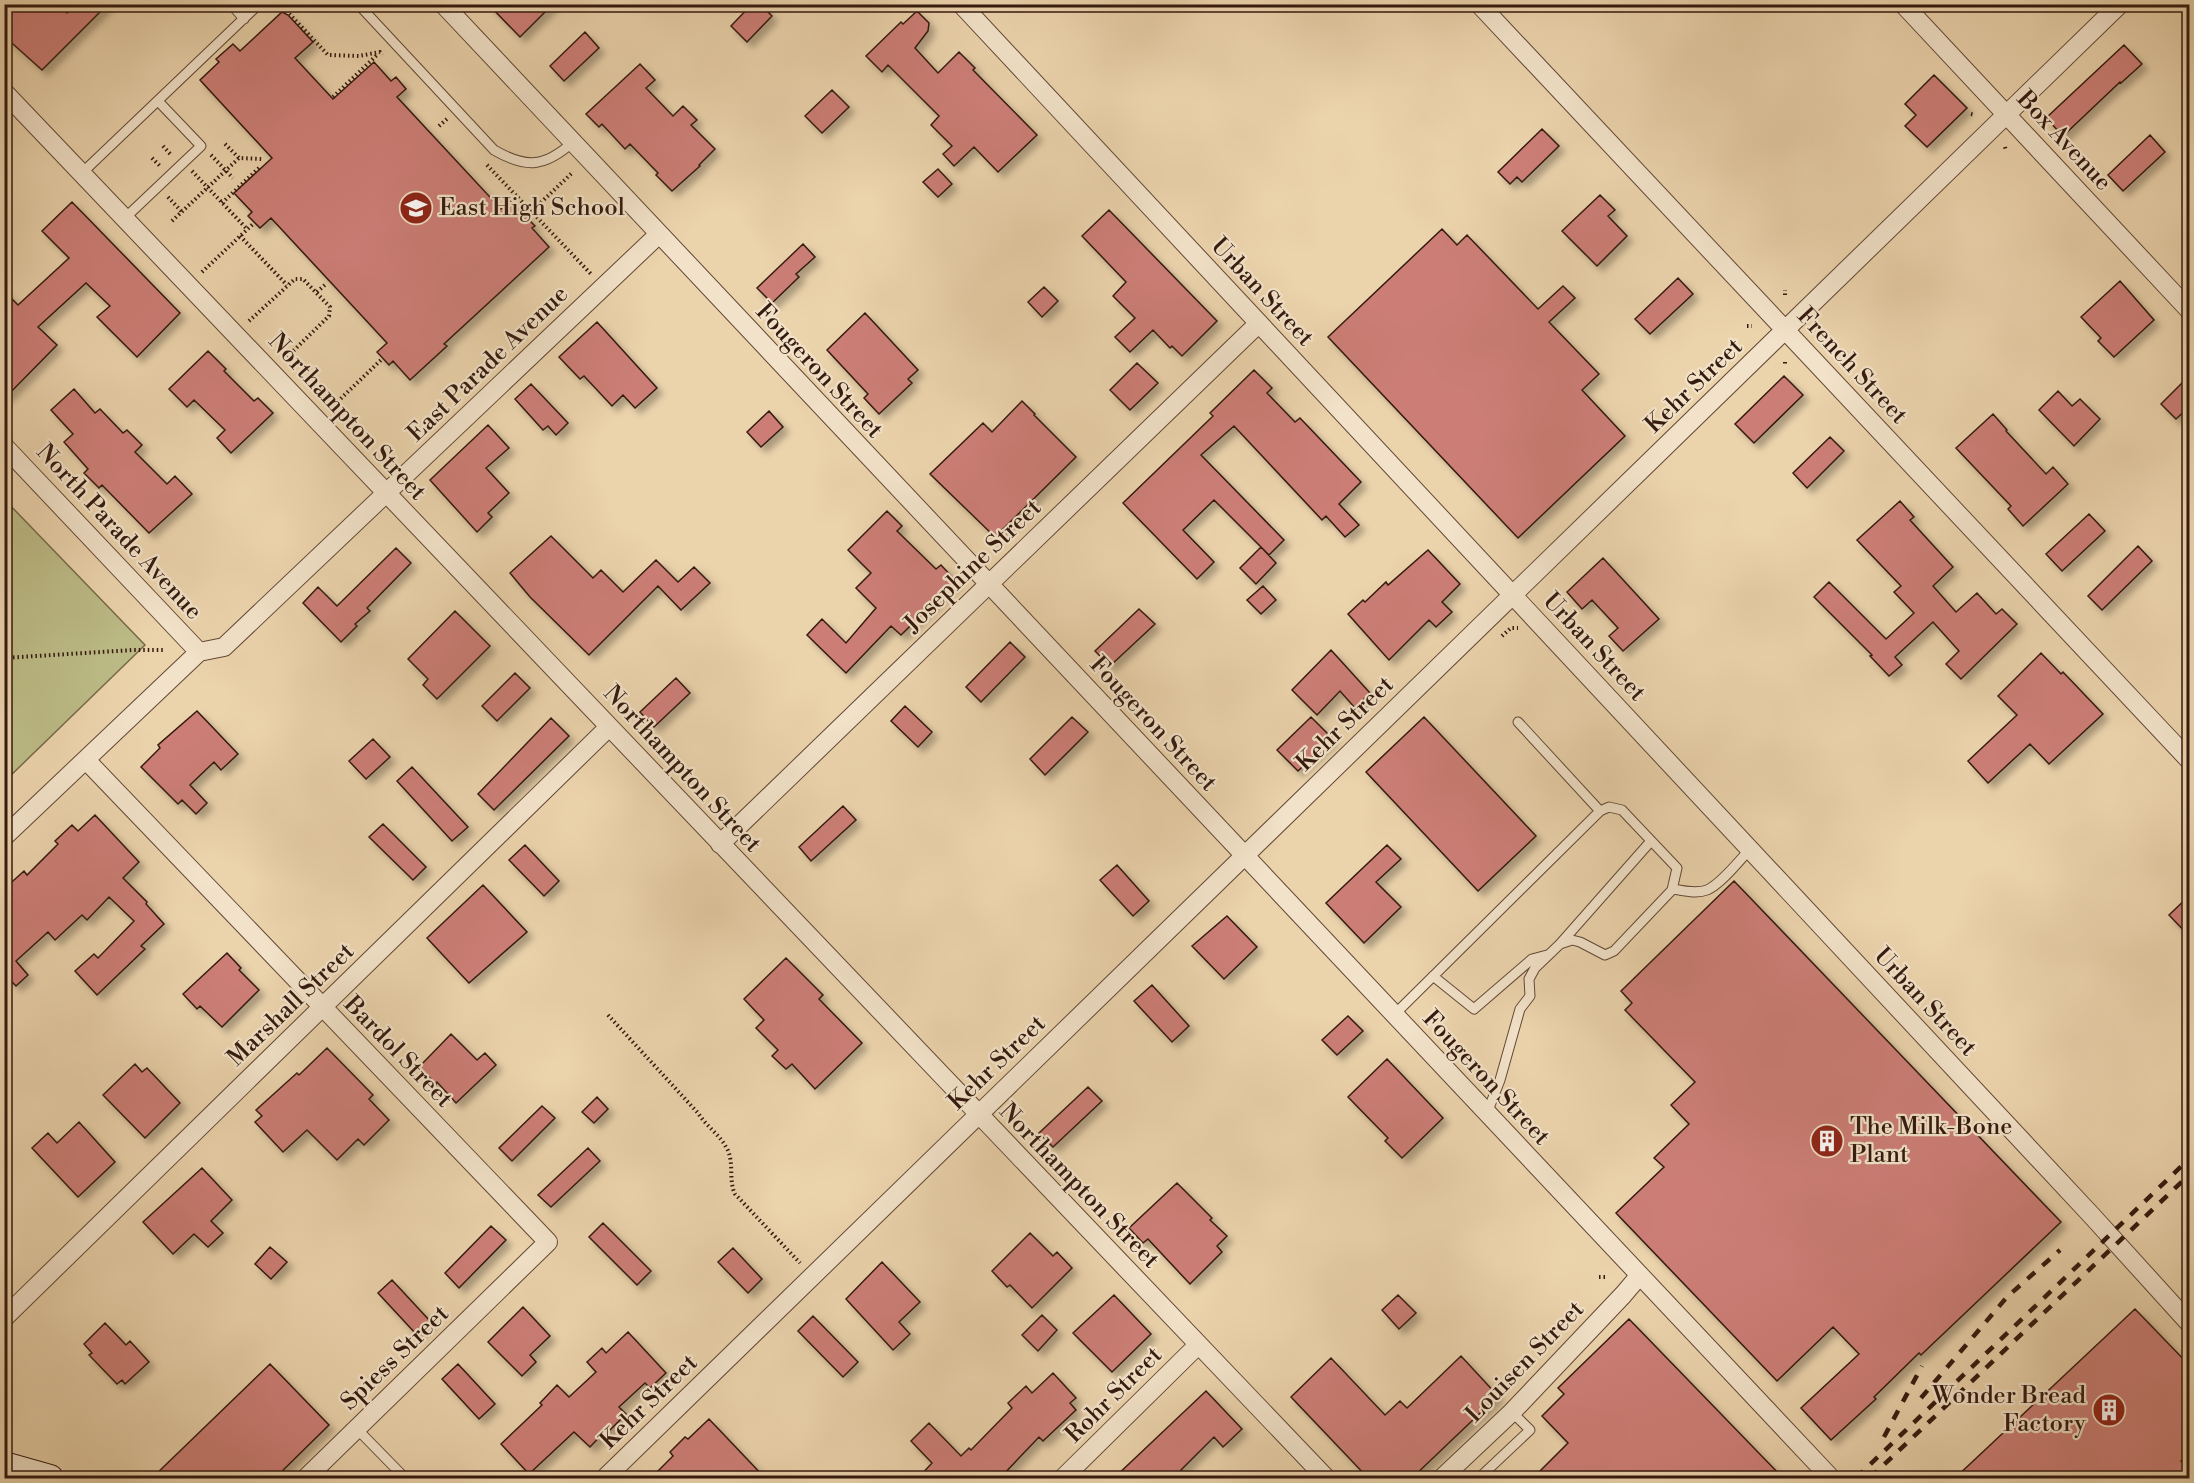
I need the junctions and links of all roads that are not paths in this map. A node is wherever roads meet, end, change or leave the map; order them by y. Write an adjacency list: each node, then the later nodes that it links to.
1 (231, 4): 9 (lane)
2 (259, 4): 9 (lane)
3 (358, 4): 13 (lane)
4 (443, 4): 13 (street, Fougeron Street)
5 (961, 4): 18 (street, Urban Street)
6 (1479, 4): 19 (street, French Street)
7 (1903, 4): 12 (street, Box Avenue)
8 (2120, 4): 12 (street, Kehr Street)
9 (244, 19): 11 (lane)
10 (4, 92): 14 (street, Northampton Street)
11 (158, 101): 14 (lane); 15 (lane)
12 (2006, 115): 17 (street, Box Avenue); 19 (street, Kehr Street)
13 (573, 142): 16 (street, Fougeron Street)
14 (82, 173): 15 (street, Northampton Street)
15 (125, 218): 21 (street, Northampton Street)
16 (658, 235): 21 (street, East Parade Avenue); 22 (street, Fougeron Street)
17 (2190, 311)
18 (1258, 323): 22 (street, Josephine Street); 23 (street, Urban Street)
19 (1786, 330): 23 (street, Kehr Street); 28 (street, French Street)
20 (4, 446): 24 (street, North Parade Avenue)
21 (387, 494): 24 (street, East Parade Avenue); 26 (street, Northampton Street)
22 (988, 585): 32 (street, Josephine Street); 34 (street, Fougeron Street)
23 (1513, 595): 33 (street, Urban Street); 34 (street, Kehr Street)
24 (199, 652): 27 (street, East Parade Avenue)
25 (1518, 722): 29 (lane)
26 (609, 727): 32 (street, Northampton Street); 39 (street, Marshall Street)
27 (86, 760): 30 (street, East Parade Avenue); 39 (street, Bardol Street)
28 (2190, 761)
29 (1600, 811): 31 (lane); 38 (lane)
30 (4, 837)
31 (1651, 840): 35 (lane); 36 (lane)
32 (720, 844): 42 (street, Northampton Street)
33 (1750, 849): 35 (lane); 46 (street, Urban Street)
34 (1244, 855): 40 (street, Fougeron Street); 42 (street, Kehr Street)
35 (1672, 889): 36 (lane)
36 (1560, 944): 37 (lane)
37 (1548, 955): 38 (lane); 41 (lane)
38 (1433, 976): 40 (lane)
39 (322, 1008): 43 (street, Bardol Street); 45 (street, Marshall Street)
40 (1394, 1015): 41 (street, Fougeron Street)
41 (1486, 1113): 44 (street, Fougeron Street)
42 (978, 1115): 47 (street, Northampton Street); 55 (street, Kehr Street)
43 (517, 1272): 49 (street, Spiess Street)
44 (1640, 1275): 48 (street, Louisen Street); 51 (street, Fougeron Street)
45 (4, 1318)
46 (2190, 1324)
47 (1198, 1345): 56 (street, Rohr Street); 57 (street, Northampton Street)
48 (1512, 1412): 58 (street, Louisen Street); 59 (lane)
49 (357, 1429): 53 (street, Spiess Street); 54 (lane)
50 (4, 1465): 52 (main road)
51 (1829, 1476)
52 (50, 1479)
53 (306, 1479)
54 (405, 1479)
55 (605, 1479)
56 (1063, 1479)
57 (1326, 1479)
58 (1442, 1479)
59 (1479, 1479)

